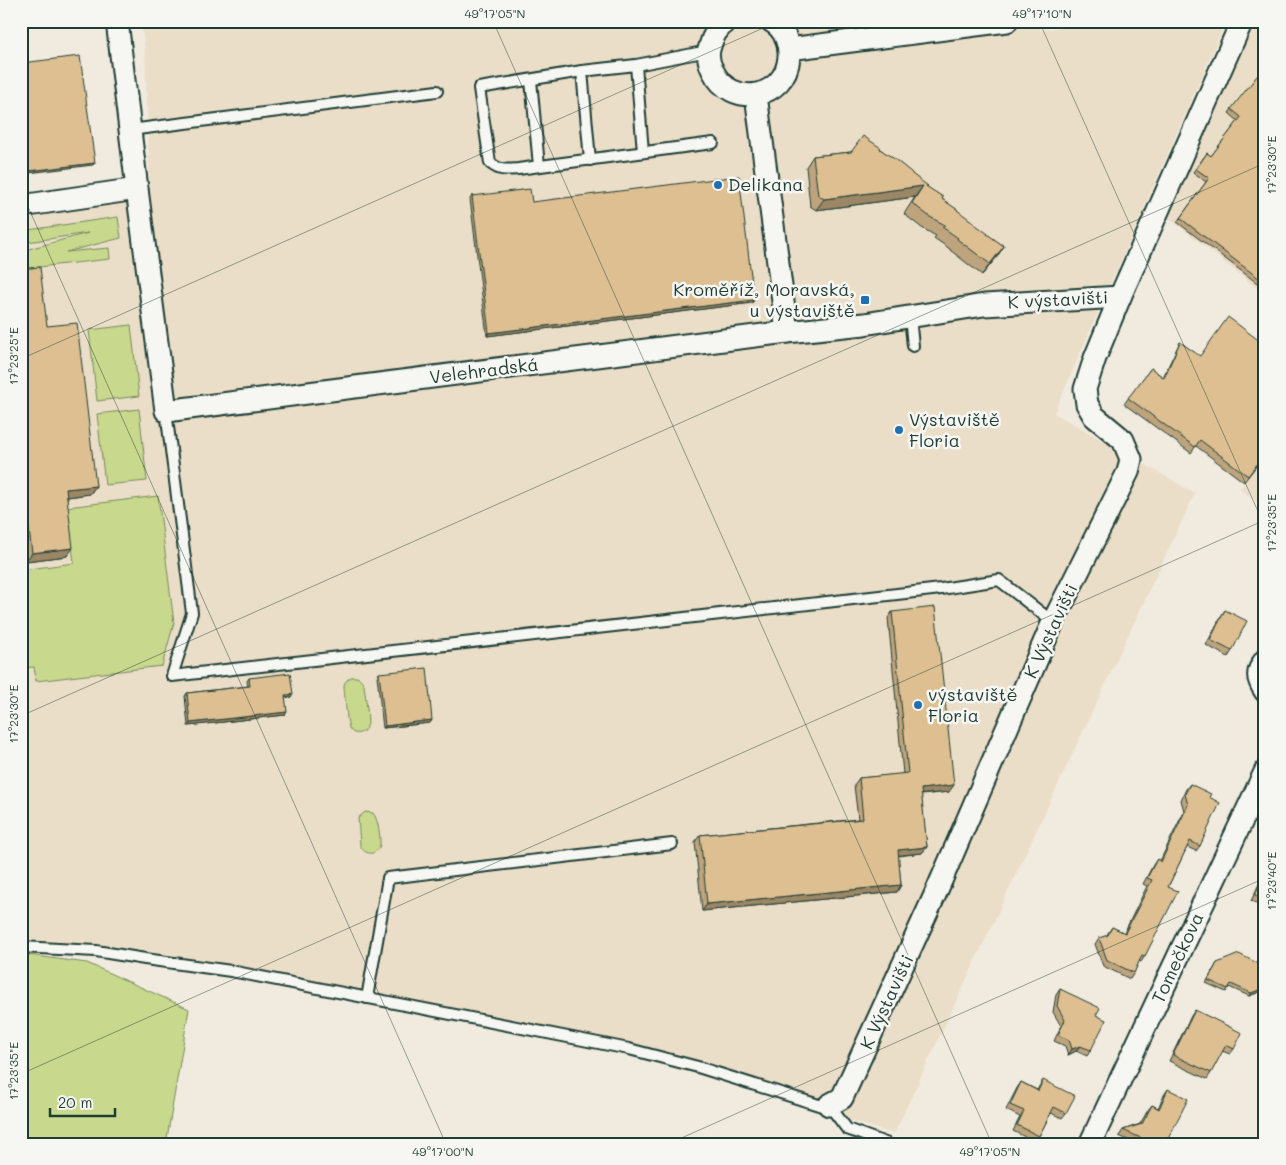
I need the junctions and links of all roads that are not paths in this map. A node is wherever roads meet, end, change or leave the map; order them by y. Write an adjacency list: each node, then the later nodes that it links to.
1 (117, 21): 13 (street)
2 (727, 21): 7 (street)
3 (771, 21): 6 (street)
4 (1007, 21): 6 (street)
5 (1242, 21): 20 (street, K výstavišti)
6 (789, 49): 12 (street)
7 (708, 51): 8 (lane); 12 (street)
8 (636, 65): 9 (lane); 15 (lane)
9 (582, 71): 10 (lane); 16 (lane)
10 (531, 80): 17 (lane); 17 (lane)
11 (437, 91): 13 (lane)
12 (756, 95): 22 (street)
13 (130, 130): 18 (street)
14 (713, 143): 15 (lane)
15 (643, 152): 16 (lane)
16 (590, 160): 17 (lane)
17 (539, 166)
18 (137, 189): 19 (street); 24 (street)
19 (21, 206)
20 (1120, 297): 21 (street, K výstavišti); 25 (street, K Výstavišti)
21 (910, 317): 22 (street, K výstavišti); 23 (lane)
22 (786, 332): 24 (street, Velehradská)
23 (913, 346)
24 (166, 411): 25 (lane)
25 (1053, 622): 32 (street, K Výstavišti)
26 (1265, 660): 27 (street)
27 (1265, 691)
28 (1265, 772): 34 (street, Tomečkova)
29 (672, 844): 31 (lane)
30 (21, 947): 31 (lane)
31 (367, 998): 32 (lane)
32 (829, 1105): 33 (lane)
33 (888, 1144)
34 (1090, 1144)

